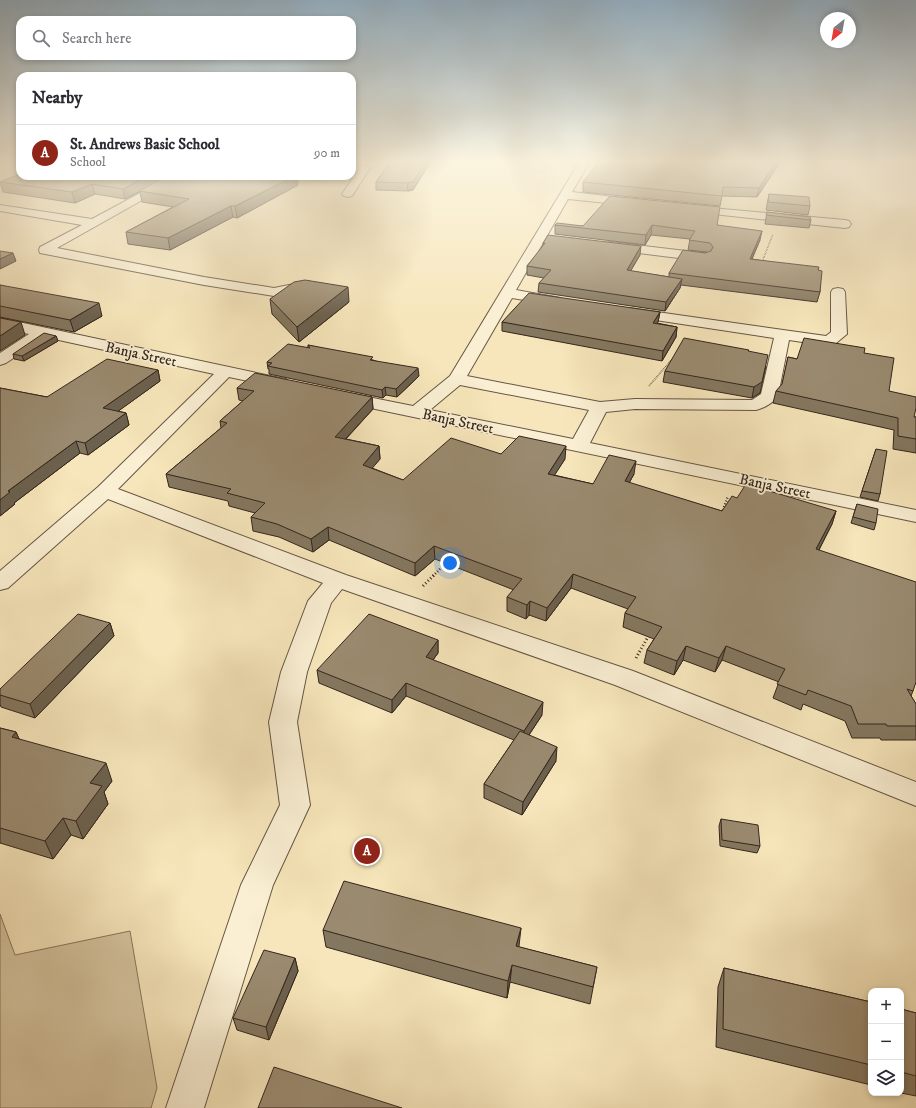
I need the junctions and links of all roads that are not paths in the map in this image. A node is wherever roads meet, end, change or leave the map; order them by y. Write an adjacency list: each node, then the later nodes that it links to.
1 (29, 213): 5 (street)
2 (111, 213): 5 (street)
3 (554, 213): 7 (street)
4 (732, 213): 6 (street)
5 (92, 223): 11 (street)
6 (845, 224)
7 (539, 238): 8 (street); 13 (street)
8 (555, 240)
9 (594, 244): 10 (street)
10 (702, 257)
11 (294, 288)
12 (838, 292): 18 (street)
13 (507, 293): 14 (street); 21 (street)
14 (570, 303)
15 (617, 310): 18 (street)
16 (0, 323): 17 (street, Banja Street)
17 (42, 332): 19 (street); 20 (street, Banja Street)
18 (782, 336): 24 (street)
19 (0, 360)
20 (225, 372): 22 (street, Banja Street); 27 (street)
21 (457, 379): 24 (street); 25 (street)
22 (294, 386)
23 (325, 393): 25 (street, Banja Street)
24 (600, 407): 26 (street)
25 (417, 412): 26 (street, Banja Street)
26 (579, 445): 28 (street, Banja Street)
27 (105, 491): 29 (street); 30 (street)
28 (916, 516)
29 (338, 580): 31 (street); 32 (street)
30 (0, 583)
31 (916, 794)
32 (185, 1108)

